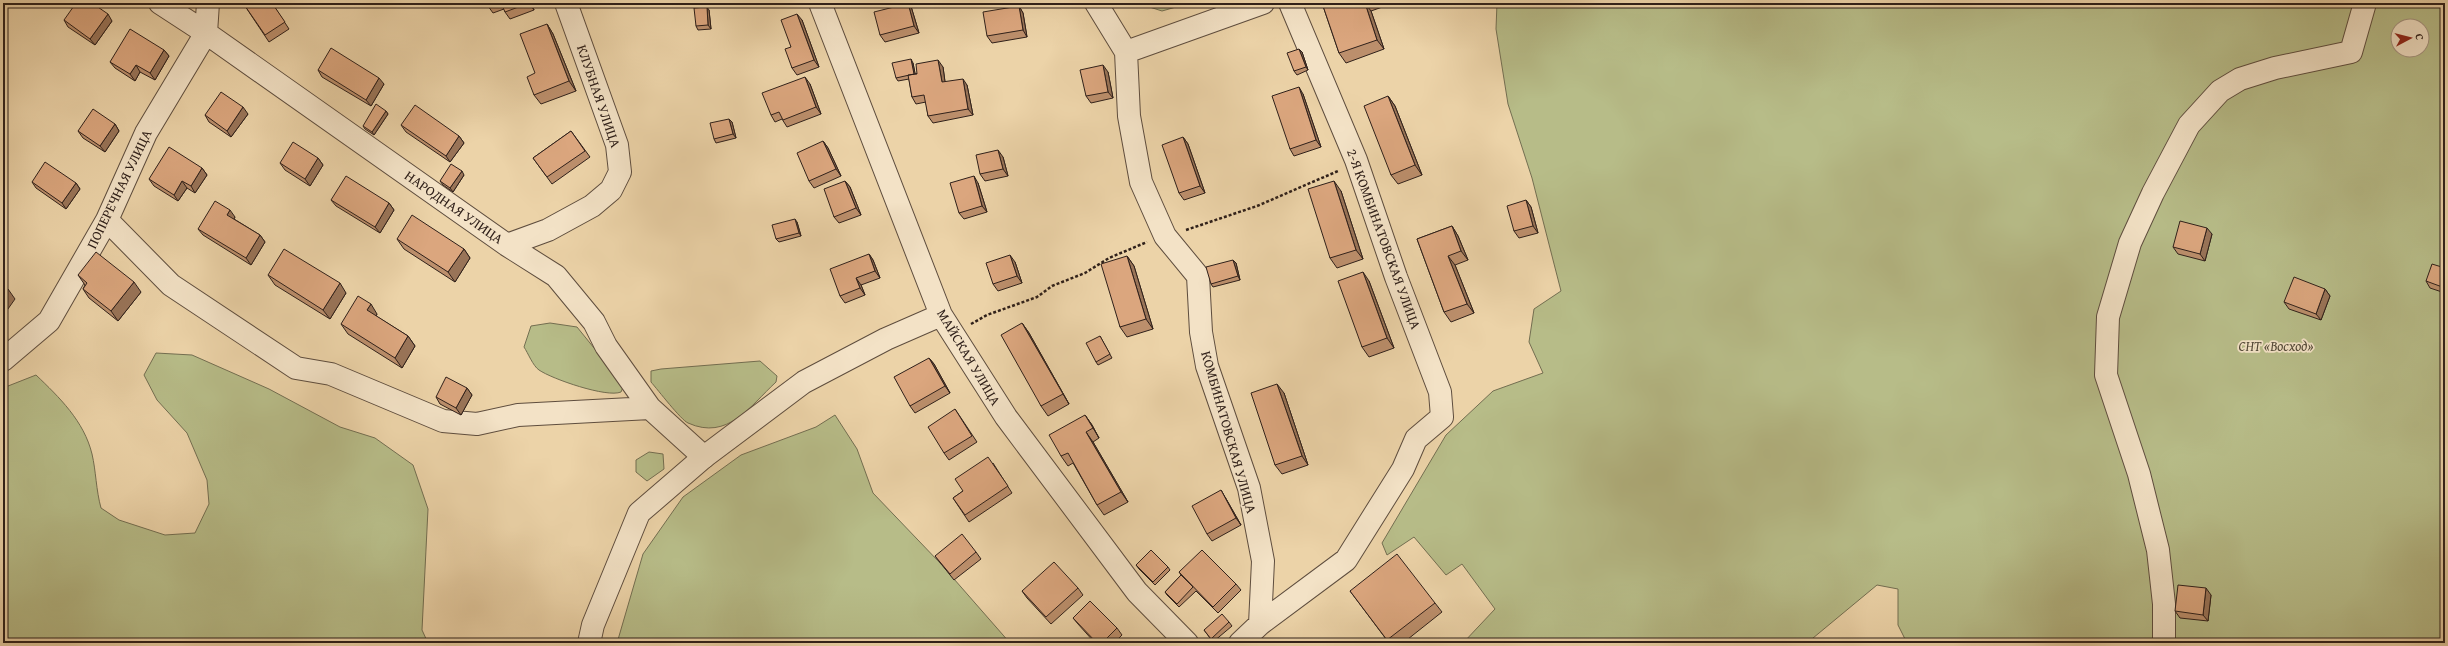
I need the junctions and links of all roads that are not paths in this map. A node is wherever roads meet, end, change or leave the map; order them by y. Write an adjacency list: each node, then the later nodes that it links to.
1 (160, 3): 9 (street, НАРОДНАЯ УЛИЦА)
2 (208, 3): 9 (street, ПОПЕРЕЧНАЯ УЛИЦА)
3 (566, 3): 12 (street, КЛУБНАЯ УЛИЦА)
4 (820, 3): 13 (street, МАЙСКАЯ УЛИЦА)
5 (1096, 3): 10 (street, КОМБИНАТОВСКАЯ УЛИЦА)
6 (1263, 3): 10 (street)
7 (1290, 3): 17 (street, 2-Я КОМБИНАТОВСКАЯ УЛИЦА)
8 (2365, 3): 21 (street)
9 (206, 33): 11 (street, ПОПЕРЕЧНАЯ УЛИЦА); 12 (street, НАРОДНАЯ УЛИЦА)
10 (1126, 52): 17 (street, КОМБИНАТОВСКАЯ УЛИЦА)
11 (107, 220): 14 (street, ПОПЕРЕЧНАЯ УЛИЦА); 15 (street)
12 (507, 245): 15 (street, НАРОДНАЯ УЛИЦА)
13 (941, 314): 16 (street); 19 (street, МАЙСКАЯ УЛИЦА)
14 (3, 360)
15 (650, 408): 16 (street, НАРОДНАЯ УЛИЦА)
16 (704, 457): 18 (street)
17 (1260, 624): 20 (street)
18 (589, 643)
19 (1187, 643)
20 (1240, 643)
21 (2164, 643)

